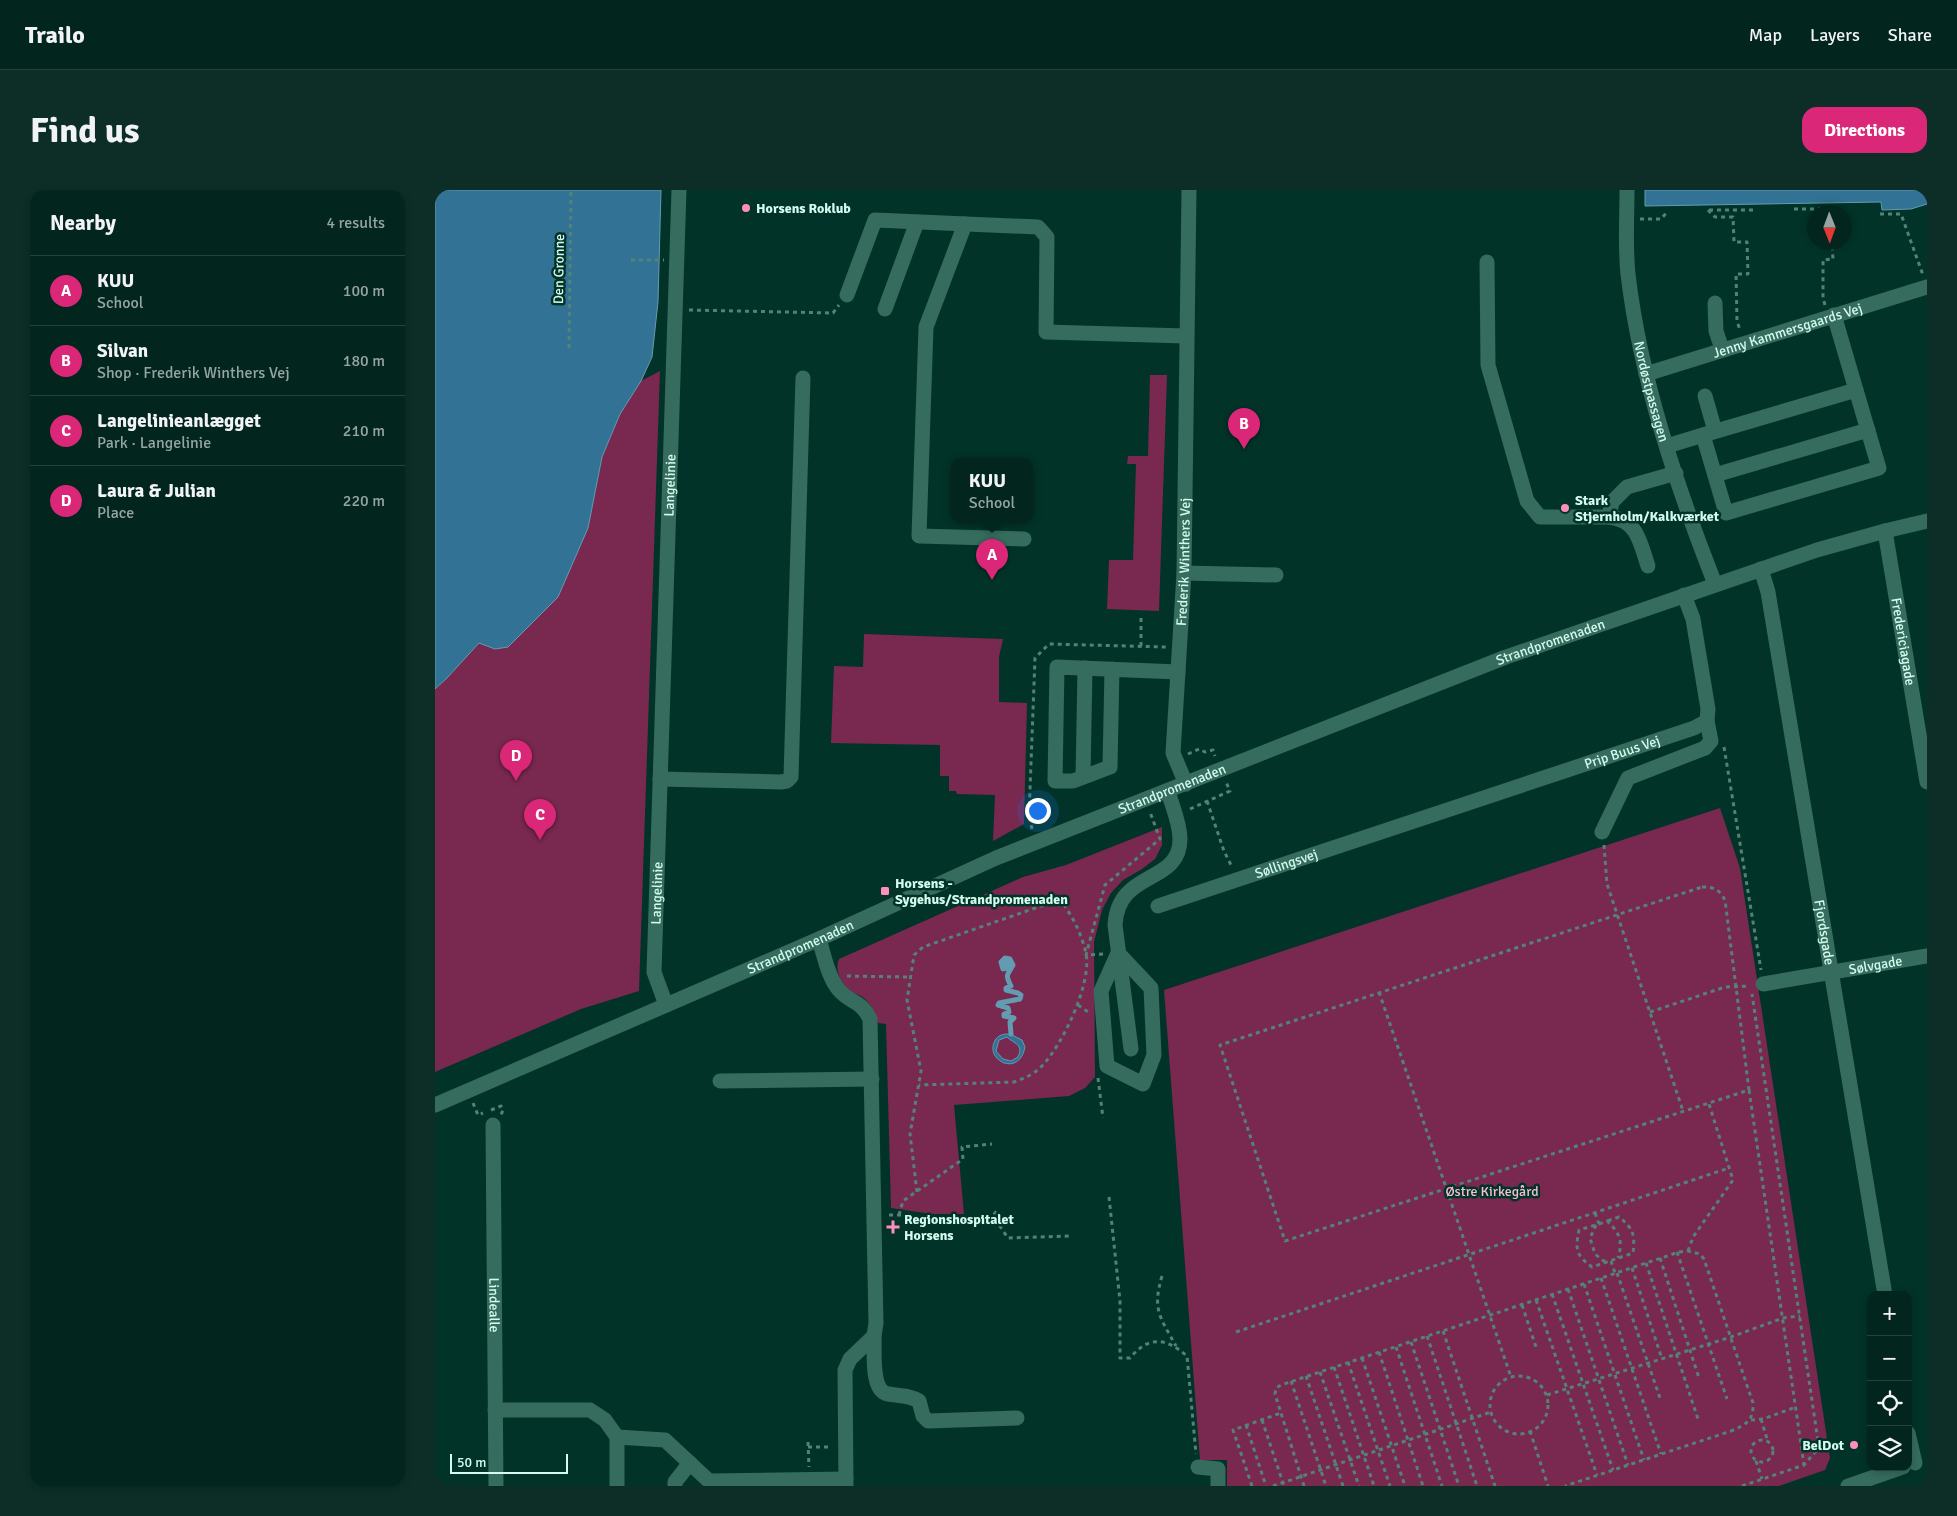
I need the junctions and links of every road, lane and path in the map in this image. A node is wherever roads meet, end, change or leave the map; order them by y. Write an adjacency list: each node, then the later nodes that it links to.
1 (571, 190): 26 (path, Den Gronne)
2 (679, 190): 22 (street, Langelinie)
3 (1189, 190): 25 (street, Frederik Winthers Vej)
4 (1627, 190): 28 (street, Nordøstpassagen)
5 (1794, 209): 6 (path)
6 (1807, 209)
7 (1755, 210): 24 (path)
8 (1668, 211): 10 (path)
9 (1880, 214): 17 (path)
10 (1650, 219)
11 (917, 222): 12 (street); 18 (street); 21 (street)
12 (965, 224): 25 (street); 40 (street)
13 (1832, 250): 19 (path)
14 (631, 260): 15 (path)
15 (664, 260)
16 (1487, 262): 37 (street)
17 (1927, 287): 23 (street, Jenny Kammersgaards Vej)
18 (847, 295): 22 (path)
19 (1823, 298)
20 (1715, 303): 27 (street)
21 (885, 309)
22 (676, 310): 55 (street, Langelinie)
23 (1834, 315): 27 (street, Jenny Kammersgaards Vej); 30 (street)
24 (1737, 321)
25 (1186, 336): 43 (street, Frederik Winthers Vej)
26 (569, 348)
27 (1722, 349): 28 (street, Jenny Kammersgaards Vej)
28 (1646, 374): 34 (street, Nordøstpassagen)
29 (803, 378): 55 (street)
30 (1856, 390): 32 (street); 33 (street)
31 (1705, 396): 33 (street)
32 (1868, 430): 36 (street); 36 (street)
33 (1709, 433): 34 (street); 36 (street)
34 (1667, 446): 35 (street, Nordøstpassagen)
35 (1676, 473): 37 (street); 45 (street, Nordøstpassagen)
36 (1715, 475)
37 (1609, 517): 41 (street)
38 (1927, 521): 39 (street, Strandpromenaden)
39 (1885, 531): 42 (street, Strandpromenaden); 56 (street, Fredericiagade)
40 (1024, 539)
41 (1648, 566)
42 (1761, 569): 45 (street, Strandpromenaden); 68 (street, Fjordsgade)
43 (1184, 573): 44 (street); 51 (street, Frederik Winthers Vej)
44 (1276, 575)
45 (1715, 584): 46 (street, Strandpromenaden)
46 (1684, 595): 52 (street); 57 (street, Strandpromenaden)
47 (1141, 615): 48 (path)
48 (1141, 646)
49 (1085, 668): 50 (street); 54 (street); 54 (street)
50 (1112, 669): 51 (street); 54 (street)
51 (1178, 672): 57 (street, Frederik Winthers Vej)
52 (1707, 721): 53 (street); 60 (street, Prip Buus Vej)
53 (1711, 741): 61 (street); 71 (path)
54 (1083, 777)
55 (660, 779): 74 (street, Langelinie)
56 (1927, 782)
57 (1186, 784): 58 (street, Strandpromenaden)
58 (1167, 791): 65 (street, Strandpromenaden); 66 (street)
59 (1207, 802): 62 (path)
60 (1414, 820): 62 (street, Søllingsvej)
61 (1602, 832): 64 (path)
62 (1239, 879): 63 (street, Søllingsvej)
63 (1158, 906)
64 (1618, 914): 72 (path); 73 (path); 75 (path)
65 (819, 939): 69 (street); 74 (street, Strandpromenaden)
66 (1118, 953): 66 (street); 76 (street)
67 (1927, 956): 68 (street, Sølvgade)
68 (1830, 972): 71 (street, Sølvgade); 113 (street, Fjordsgade)
69 (831, 976): 70 (path); 77 (street)
70 (909, 977): 79 (path); 79 (path)
71 (1763, 984)
72 (1737, 987): 75 (path); 80 (path); 118 (path)
73 (1379, 992): 88 (path); 88 (path)
74 (666, 1005): 81 (street, Strandpromenaden)
75 (1650, 1012): 84 (path)
76 (1131, 1049)
77 (872, 1079): 78 (street); 93 (street)
78 (720, 1081)
79 (919, 1085): 89 (path)
80 (1749, 1090): 82 (path); 119 (path)
81 (468, 1091): 83 (street, Strandpromenaden); 85 (path)
82 (1709, 1104): 84 (path); 87 (path)
83 (435, 1105)
84 (1683, 1112): 88 (path)
85 (493, 1125): 152 (street, Lindealle)
86 (992, 1144): 89 (path)
87 (1729, 1168): 92 (path); 99 (path)
88 (1446, 1188): 101 (path)
89 (917, 1192): 94 (path)
90 (1109, 1197): 128 (path)
91 (999, 1208): 95 (path)
92 (1595, 1212): 97 (path); 101 (path)
93 (875, 1215): 94 (path); 122 (street)
94 (899, 1215): 95 (path)
95 (988, 1220): 98 (path)
96 (1607, 1221): 97 (path); 102 (path); 102 (path)
97 (1597, 1224): 105 (path); 105 (path)
98 (1072, 1236)
99 (1688, 1251): 100 (path); 124 (path)
100 (1677, 1252): 103 (path); 126 (path)
101 (1469, 1254): 117 (path); 121 (path)
102 (1618, 1258): 104 (path)
103 (1660, 1258): 106 (path); 130 (path)
104 (1611, 1261): 105 (path); 108 (path)
105 (1605, 1263)
106 (1646, 1263): 107 (path); 132 (path)
107 (1632, 1268): 108 (path); 134 (path)
108 (1616, 1273): 110 (path); 136 (path)
109 (1162, 1276): 128 (path)
110 (1601, 1278): 111 (path); 138 (path)
111 (1583, 1284): 112 (path); 140 (path)
112 (1568, 1289): 114 (path); 144 (path)
113 (1884, 1291)
114 (1552, 1294): 115 (path); 146 (path)
115 (1536, 1300): 116 (path); 147 (path)
116 (1522, 1305): 117 (path); 129 (path)
117 (1490, 1316): 120 (path); 142 (path)
118 (1800, 1316): 119 (path); 182 (path)
119 (1783, 1318): 124 (path); 151 (path)
120 (1443, 1331): 123 (path); 156 (path)
121 (1236, 1332)
122 (874, 1336): 155 (street); 191 (street)
123 (1427, 1336): 125 (path); 161 (path)
124 (1731, 1337): 126 (path); 160 (path)
125 (1411, 1342): 127 (path); 163 (path)
126 (1708, 1344): 130 (path); 149 (path)
127 (1396, 1346): 131 (path); 165 (path)
128 (1177, 1347): 183 (path)
129 (1536, 1347)
130 (1690, 1350): 132 (path); 143 (path)
131 (1379, 1352): 133 (path); 167 (path)
132 (1677, 1354): 134 (path); 157 (path)
133 (1362, 1358): 135 (path); 170 (path)
134 (1662, 1359): 136 (path)
135 (1348, 1362): 137 (path); 173 (path)
136 (1648, 1363): 138 (path); 150 (path)
137 (1334, 1367): 139 (path); 175 (path)
138 (1632, 1368): 140 (path); 174 (path)
139 (1320, 1372): 141 (path); 176 (path)
140 (1615, 1374): 144 (path); 177 (path)
141 (1305, 1376): 145 (path); 180 (path)
142 (1511, 1377): 148 (path); 153 (path)
143 (1699, 1378)
144 (1598, 1379): 146 (path); 181 (path)
145 (1291, 1381): 154 (path); 184 (path)
146 (1583, 1384): 147 (path); 185 (path)
147 (1567, 1389): 148 (path); 187 (path)
148 (1547, 1395): 164 (path)
149 (1727, 1399)
150 (1661, 1401)
151 (1796, 1407): 158 (path); 182 (path)
152 (495, 1410): 166 (street); 193 (street, Lindealle)
153 (1491, 1412): 156 (path); 164 (path)
154 (1281, 1414): 159 (path); 188 (path)
155 (1017, 1418)
156 (1472, 1419): 161 (path); 211 (path)
157 (1698, 1419)
158 (1761, 1419): 160 (path); 169 (path)
159 (1261, 1420): 162 (path); 192 (path)
160 (1751, 1420): 174 (path)
161 (1457, 1424): 163 (path); 210 (path)
162 (1246, 1425): 197 (path); 198 (path)
163 (1440, 1430): 165 (path); 209 (path)
164 (1530, 1431): 212 (path)
165 (1425, 1435): 167 (path); 208 (path)
166 (617, 1437): 179 (street); 194 (street)
167 (1408, 1441): 170 (path); 207 (path)
168 (808, 1442): 171 (path)
169 (1767, 1442): 178 (path); 178 (path)
170 (1391, 1446): 173 (path); 206 (path)
171 (808, 1447): 172 (path); 190 (path)
172 (817, 1447)
173 (1378, 1451): 175 (path); 205 (path)
174 (1661, 1454): 177 (path)
175 (1364, 1456): 176 (path); 204 (path)
176 (1350, 1460): 180 (path); 203 (path)
177 (1644, 1460): 181 (path)
178 (1756, 1460): 189 (path)
179 (690, 1463): 190 (street); 195 (street)
180 (1336, 1465): 184 (path); 202 (path)
181 (1628, 1465): 185 (path)
182 (1804, 1465): 189 (path)
183 (1197, 1467): 196 (street)
184 (1321, 1470): 188 (path); 201 (path)
185 (1613, 1470): 187 (path)
186 (1899, 1471): 215 (street)
187 (1597, 1475): 213 (path)
188 (1301, 1477): 192 (path); 200 (path)
189 (1762, 1479): 214 (path)
190 (810, 1480): 191 (street)
191 (846, 1483)
192 (1283, 1484): 199 (path)
193 (496, 1486)
194 (617, 1486)
195 (675, 1486)
196 (1218, 1486)
197 (1251, 1486)
198 (1267, 1486)
199 (1273, 1486)
200 (1304, 1486)
201 (1326, 1486)
202 (1343, 1486)
203 (1359, 1486)
204 (1374, 1486)
205 (1390, 1486)
206 (1405, 1486)
207 (1423, 1486)
208 (1441, 1486)
209 (1459, 1486)
210 (1477, 1486)
211 (1495, 1486)
212 (1548, 1486)
213 (1565, 1486)
214 (1743, 1486)
215 (1848, 1486)

